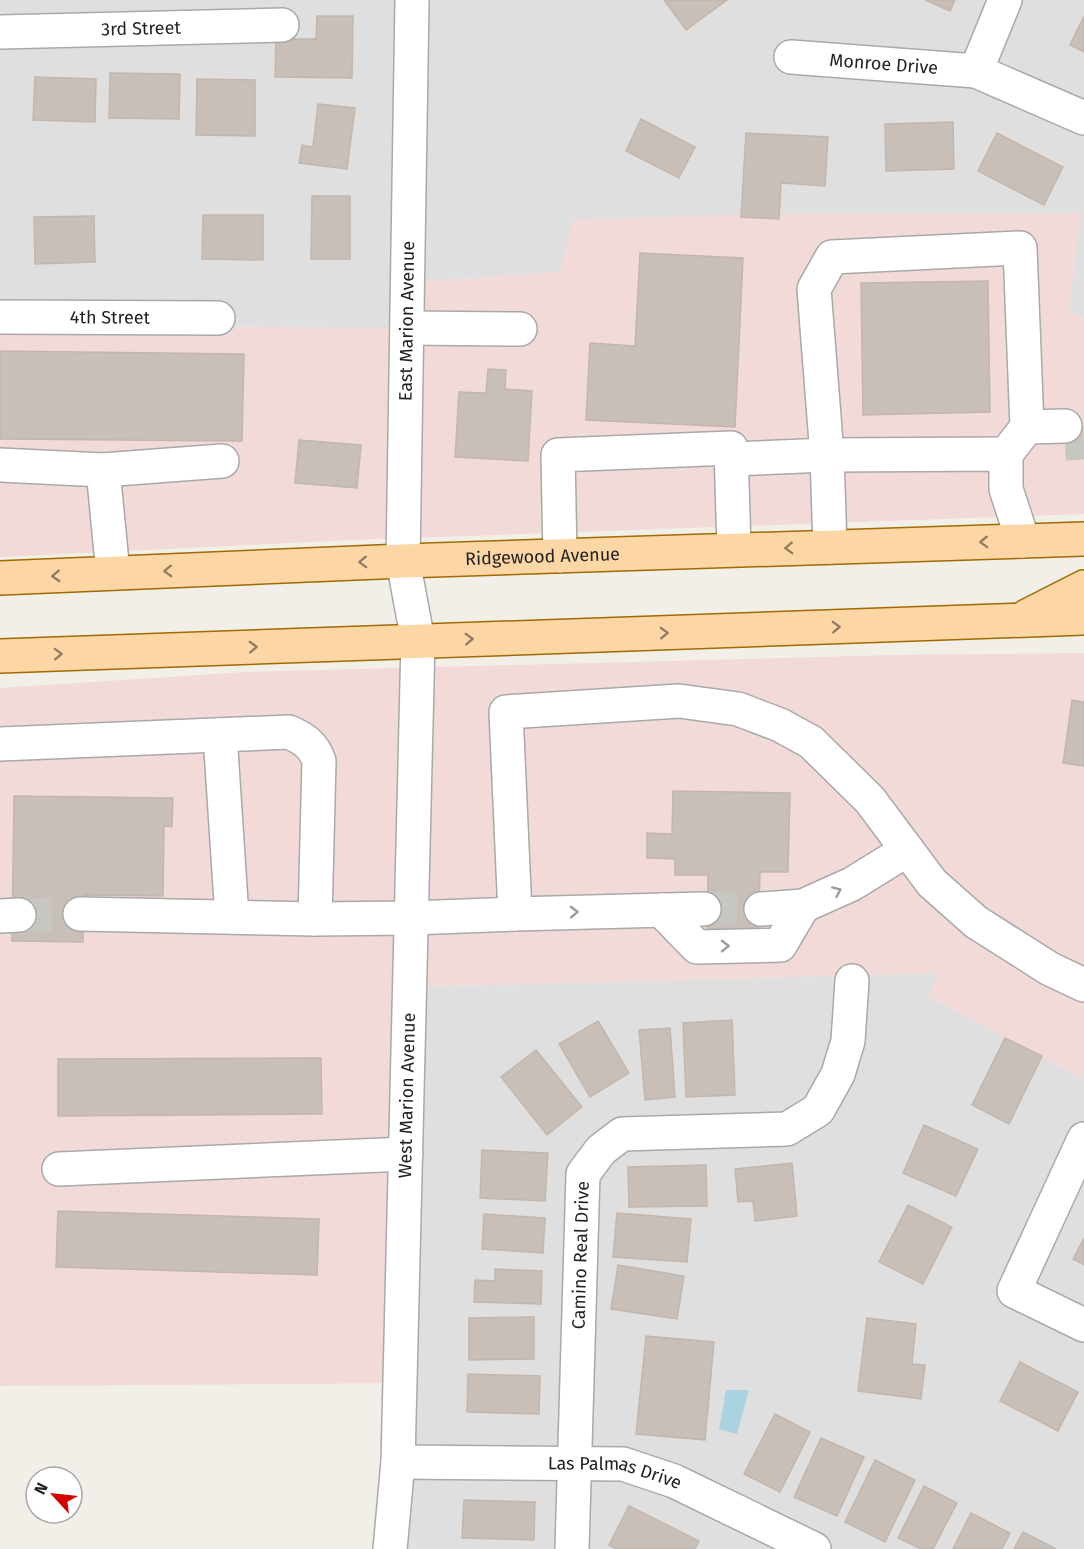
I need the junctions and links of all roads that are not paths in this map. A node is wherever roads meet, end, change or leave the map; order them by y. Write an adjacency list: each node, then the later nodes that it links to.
1 (412, 0): 10 (street, East Marion Avenue)
2 (1005, 0): 6 (street)
3 (282, 25): 4 (street, 3rd Street)
4 (0, 32)
5 (791, 57): 6 (street, Monroe Drive)
6 (976, 70): 7 (street, Monroe Drive)
7 (1084, 118)
8 (0, 317): 9 (street, 4th Street)
9 (218, 318)
10 (407, 328): 11 (street); 23 (street, East Marion Avenue)
11 (520, 329)
12 (1006, 454): 13 (street); 13 (street); 19 (street)
13 (827, 455): 14 (street); 20 (street)
14 (732, 459): 21 (street); 22 (street)
15 (222, 461): 17 (street)
16 (0, 465): 17 (street)
17 (103, 470): 24 (street)
18 (1084, 539): 19 (main road, Ridgewood Avenue)
19 (1023, 541): 20 (main road, Ridgewood Avenue, one-way to 20)
20 (830, 547): 21 (main road, Ridgewood Avenue, one-way to 21)
21 (734, 549): 22 (main road, Ridgewood Avenue)
22 (560, 556): 23 (main road, Ridgewood Avenue)
23 (403, 561): 24 (main road, Ridgewood Avenue, one-way to 24); 29 (street, East Marion Avenue)
24 (113, 573): 25 (main road, Ridgewood Avenue, one-way to 25)
25 (0, 578)
26 (1084, 587): 28 (main road)
27 (1084, 618): 28 (main road)
28 (1017, 620): 29 (main road, one-way to 28)
29 (418, 641): 30 (main road, one-way to 29); 41 (street, West Marion Avenue)
30 (0, 656)
31 (220, 735): 32 (street); 40 (street); 42 (street)
32 (0, 744)
33 (907, 850): 34 (street, one-way to 33); 39 (street); 44 (street)
34 (803, 906): 36 (street); 37 (street, one-way to 34)
35 (704, 909): 37 (street)
36 (761, 909)
37 (661, 910): 39 (street, one-way to 37)
38 (80, 914): 40 (street)
39 (515, 914): 41 (street)
40 (232, 917): 42 (street)
41 (411, 918): 42 (street); 46 (street, West Marion Avenue)
42 (315, 919)
43 (852, 981): 50 (street, Camino Real Drive)
44 (1084, 985)
45 (1084, 1139): 48 (street)
46 (406, 1154): 47 (street); 49 (street, West Marion Avenue)
47 (59, 1168)
48 (1084, 1325)
49 (398, 1461): 50 (street, Las Palmas Drive); 51 (street, West Marion Avenue)
50 (576, 1463): 52 (street, Camino Real Drive); 53 (street, Las Palmas Drive)
51 (390, 1549)
52 (572, 1549)
53 (814, 1549)

